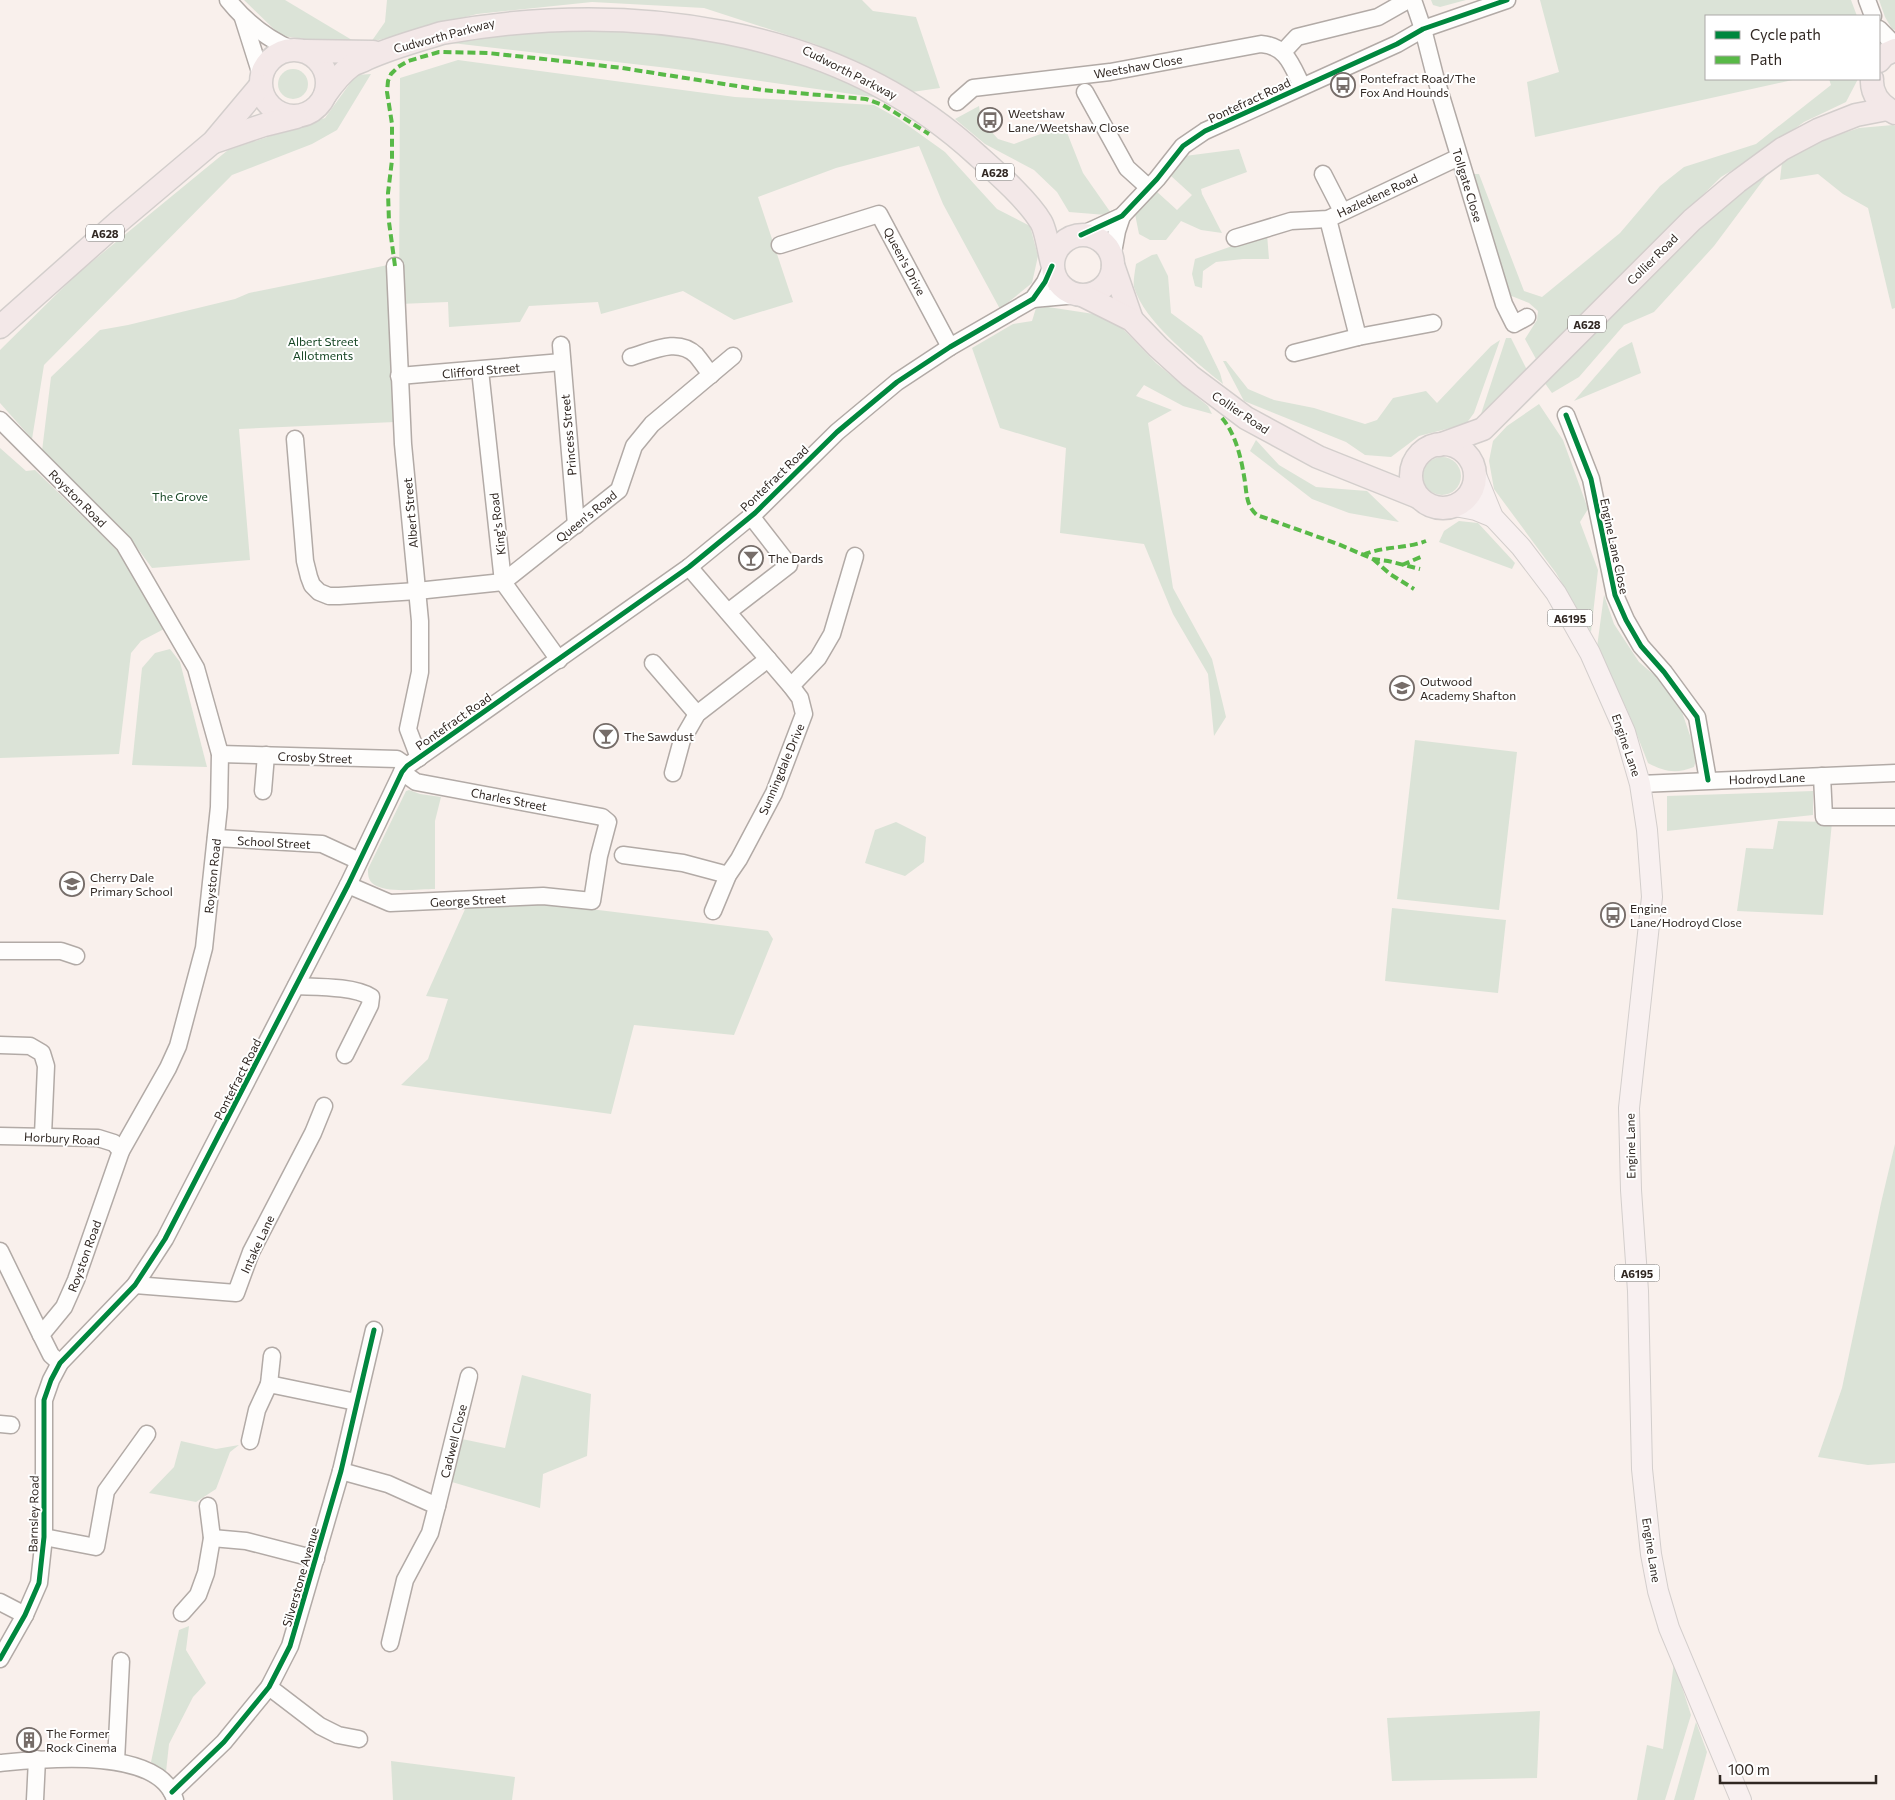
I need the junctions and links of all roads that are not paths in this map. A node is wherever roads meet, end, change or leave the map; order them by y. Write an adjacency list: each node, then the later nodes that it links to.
1 (228, 0): 7 (street)
2 (1408, 0): 14 (street)
3 (1413, 0): 8 (street, Tollgate Close)
4 (1507, 0): 8 (street, Pontefract Road)
5 (1867, 0): 6 (street)
6 (1873, 15)
7 (243, 18): 12 (street); 16 (street)
8 (1423, 29): 18 (street, Pontefract Road); 26 (street, Tollgate Close)
9 (1880, 30): 10 (street)
10 (1895, 45)
11 (1895, 50): 15 (highway)
12 (299, 51): 13 (highway, Cudworth Parkway / A628); 16 (highway, Cudworth Parkway / A628); 20 (highway)
13 (379, 52): 20 (highway, Cudworth Parkway / A628); 31 (highway, Cudworth Parkway / A628)
14 (1283, 52): 18 (street); 21 (street, Weetshaw Close)
15 (1880, 60)
16 (261, 80): 23 (highway); 25 (highway, Cudworth Parkway / A628)
17 (1873, 85): 22 (highway, A628); 24 (highway, Collier Road / A628)
18 (1302, 86): 28 (street, Pontefract Road)
19 (1085, 92): 28 (street)
20 (325, 94): 23 (highway, Cudworth Parkway / A628)
21 (958, 102)
22 (1891, 111): 24 (highway, Collier Road)
23 (301, 116): 25 (highway, Cudworth Parkway / A628)
24 (1844, 120): 56 (highway, Collier Road / A628)
25 (213, 142): 43 (highway, Cudworth Parkway / A628)
26 (1459, 157): 29 (street, Hazledene Road); 40 (street, Tollgate Close)
27 (1323, 174): 29 (street)
28 (1148, 187): 30 (street, Pontefract Road)
29 (1335, 215): 33 (street, Hazledene Road); 44 (street)
30 (1122, 216): 32 (street, Pontefract Road); 35 (street, Pontefract Road)
31 (1042, 223): 32 (highway, A628); 36 (highway, Cudworth Parkway / A628)
32 (1079, 235): 35 (highway, A628); 36 (highway)
33 (1235, 238)
34 (780, 245): 46 (street, Queen's Drive)
35 (1113, 261): 38 (highway); 41 (highway, Collier Road / A628)
36 (1052, 265): 38 (highway, A628); 39 (street, Pontefract Road)
37 (395, 266): 53 (street, Albert Street)
38 (1081, 295): 39 (street, Pontefract Road); 41 (highway, Collier Road / A628)
39 (1033, 299): 46 (street, Pontefract Road)
40 (1527, 317)
41 (1132, 320): 61 (highway, Collier Road / A628)
42 (1433, 323): 44 (street)
43 (0, 327)
44 (1358, 336): 47 (street)
45 (561, 345): 50 (street, Princess Street)
46 (950, 347): 64 (street, Pontefract Road)
47 (1294, 353)
48 (733, 356): 52 (street, Queen's Road)
49 (631, 357): 52 (street)
50 (562, 362): 51 (street, Clifford Street); 66 (street, Princess Street)
51 (480, 370): 53 (street, Clifford Street); 69 (street, King's Road)
52 (710, 375): 66 (street, Queen's Road)
53 (399, 376): 70 (street, Albert Street)
54 (1566, 415): 83 (street, Engine Lane Close)
55 (0, 420): 77 (street, Royston Road)
56 (1482, 428): 58 (highway, Collier Road / A628); 60 (highway)
57 (294, 439): 70 (street)
58 (1439, 444): 59 (highway, A628); 60 (highway)
59 (1415, 460): 61 (highway, A628); 62 (highway)
60 (1474, 470): 63 (highway); 65 (main road, Engine Lane / A6195)
61 (1368, 476): 62 (highway, Collier Road / A628)
62 (1418, 497): 63 (highway, A628)
63 (1455, 506): 65 (main road, Engine Lane / A6195)
64 (751, 516): 68 (street, Pontefract Road); 71 (street)
65 (1493, 517): 84 (main road, Engine Lane / A6195)
66 (576, 525): 69 (street, Queen's Road)
67 (855, 556): 75 (street)
68 (689, 567): 71 (street, Sunningdale Drive); 73 (street, Pontefract Road)
69 (503, 582): 70 (street); 73 (street, King's Road)
70 (417, 591): 79 (street, Albert Street)
71 (728, 612): 72 (street, Sunningdale Drive)
72 (768, 658): 75 (street, Sunningdale Drive); 76 (street)
73 (559, 660): 79 (street, Pontefract Road)
74 (653, 663): 76 (street)
75 (791, 686): 90 (street, Sunningdale Drive)
76 (697, 714): 80 (street)
77 (220, 754): 78 (street, Crosby Street); 87 (street, Royston Road)
78 (266, 755): 79 (street, Crosby Street); 85 (street)
79 (409, 765): 89 (street, Pontefract Road); 92 (street, Charles Street)
80 (672, 773)
81 (1895, 773): 82 (street, Hodroyd Lane)
82 (1822, 776): 83 (street, Hodroyd Lane); 86 (street)
83 (1708, 780): 84 (street, Hodroyd Lane)
84 (1640, 784): 133 (main road, Engine Lane / A6195)
85 (263, 792)
86 (1895, 816)
87 (216, 838): 89 (street, School Street); 102 (street, Royston Road)
88 (623, 855): 90 (street)
89 (359, 861): 91 (street, Pontefract Road)
90 (728, 875): 93 (street, Sunningdale Drive)
91 (348, 885): 92 (street, George Street); 96 (street, Pontefract Road)
92 (592, 901)
93 (713, 911)
94 (0, 951): 95 (street)
95 (76, 956)
96 (296, 986): 98 (street); 104 (street, Pontefract Road)
97 (0, 1045): 100 (street)
98 (345, 1055)
99 (324, 1106): 104 (street, Intake Lane)
100 (42, 1135): 101 (street, Horbury Road); 102 (street, Horbury Road)
101 (0, 1136)
102 (121, 1151): 106 (street, Royston Road)
103 (1, 1256): 106 (street)
104 (135, 1285): 108 (street, Pontefract Road)
105 (374, 1330): 111 (street, Silverstone Avenue)
106 (41, 1335): 108 (street)
107 (272, 1356): 110 (street)
108 (60, 1363): 117 (street, Barnsley Road)
109 (469, 1376): 116 (street, Cadwell Close)
110 (268, 1384): 111 (street); 113 (street)
111 (356, 1402): 114 (street, Silverstone Avenue)
112 (147, 1434): 117 (street)
113 (250, 1441)
114 (342, 1470): 116 (street); 119 (street, Silverstone Avenue)
115 (208, 1506): 118 (street)
116 (436, 1506): 123 (street, Cadwell Close)
117 (44, 1537): 122 (street, Barnsley Road)
118 (212, 1538): 119 (street); 121 (street)
119 (316, 1559): 126 (street, Silverstone Avenue)
120 (0, 1602): 122 (street)
121 (182, 1613)
122 (25, 1615): 124 (street, Barnsley Road)
123 (390, 1643)
124 (0, 1660)
125 (122, 1661): 129 (street)
126 (269, 1687): 127 (street); 131 (street, Silverstone Avenue)
127 (359, 1740)
128 (37, 1759): 129 (street); 130 (street); 132 (street)
129 (116, 1762): 131 (street)
130 (0, 1763)
131 (173, 1796)
132 (35, 1800)
133 (1741, 1800)

